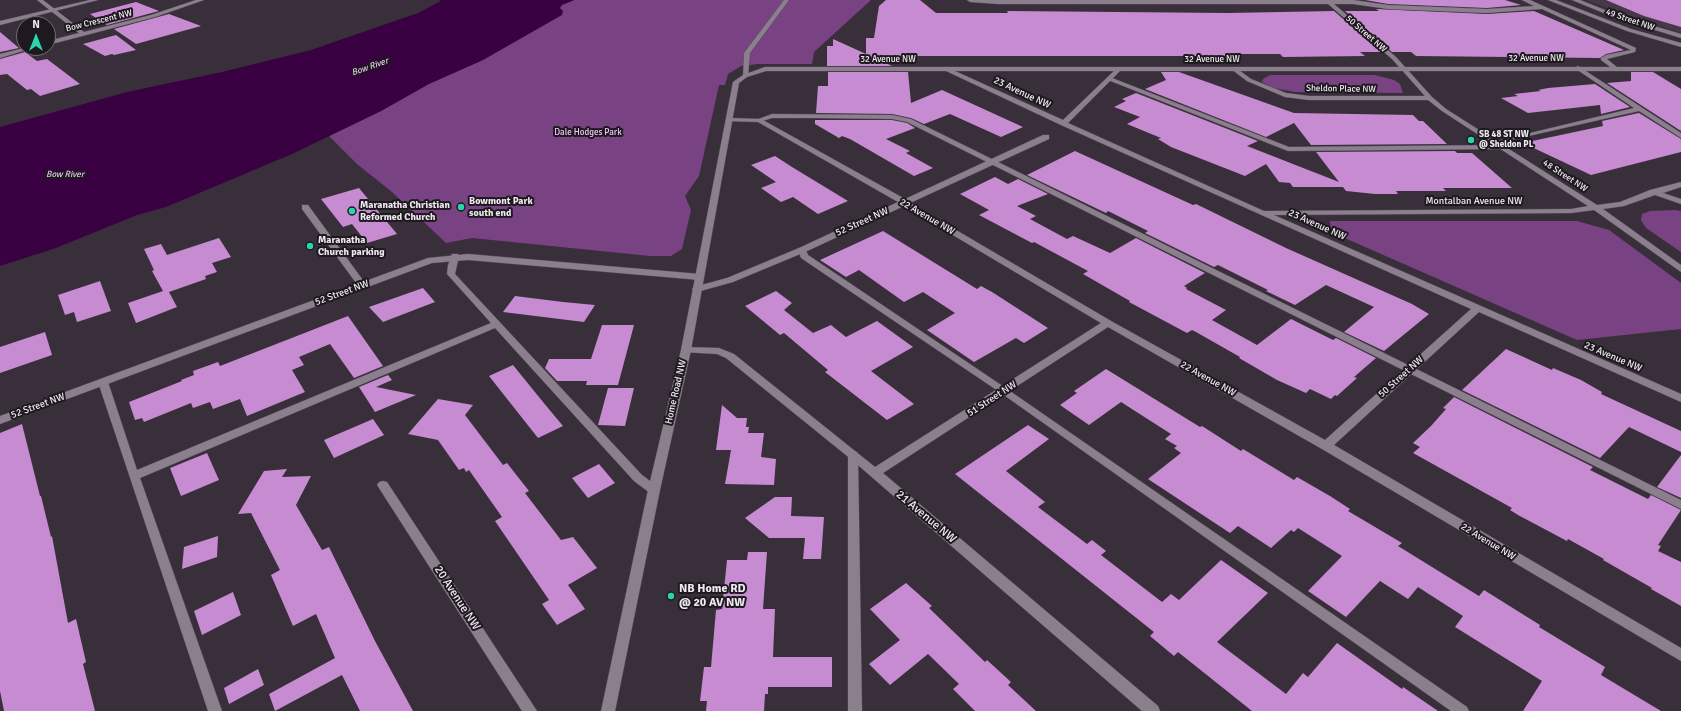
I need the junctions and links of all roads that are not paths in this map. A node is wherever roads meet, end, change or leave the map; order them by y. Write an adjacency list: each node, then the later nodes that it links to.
1 (40, 0): 13 (street)
2 (96, 0): 13 (lane)
3 (200, 0): 15 (street, Bow Crescent NW)
4 (787, 0): 30 (lane)
5 (970, 0): 9 (street)
6 (1525, 0): 12 (street)
7 (1551, 0): 18 (street, 49 Street NW)
8 (1575, 0): 16 (street, 49 Street NW)
9 (1153, 1): 10 (street)
10 (1328, 1): 11 (street); 23 (street, 50 Street NW)
11 (1352, 1): 12 (street)
12 (1543, 8): 25 (street)
13 (54, 10): 14 (lane); 15 (street)
14 (0, 23)
15 (83, 34): 17 (street, Bow Crescent NW)
16 (1681, 36)
17 (56, 41)
18 (1671, 43): 19 (street, 49 Street NW); 20 (street)
19 (1681, 45)
20 (1681, 48)
21 (16, 52): 22 (street)
22 (0, 56)
23 (1404, 68): 24 (street, 32 Avenue NW); 28 (street, 32 Avenue NW); 32 (street, 48 Street NW)
24 (1578, 68): 25 (street, 32 Avenue NW); 33 (lane)
25 (1615, 68): 29 (street, 32 Avenue NW)
26 (946, 69): 27 (street, 32 Avenue NW); 30 (street, 32 Avenue NW); 36 (street, 23 Avenue NW)
27 (1119, 69): 28 (street, 32 Avenue NW); 31 (street)
28 (1234, 69): 32 (street, Sheldon Place NW)
29 (1681, 69)
30 (744, 76): 34 (street, Home Road NW)
31 (1110, 79): 36 (street); 39 (lane)
32 (1430, 98): 39 (street, 48 Street NW)
33 (1638, 109): 37 (lane); 39 (lane)
34 (729, 120): 35 (street, 22 Avenue NW); 51 (street, Home Road NW)
35 (759, 120): 40 (lane); 44 (street, 22 Avenue NW)
36 (1063, 124): 47 (street, 23 Avenue NW)
37 (1681, 136)
38 (1046, 137): 40 (street, 52 Street NW)
39 (1498, 145): 46 (street, 48 Street NW)
40 (991, 162): 44 (street, 52 Street NW); 58 (lane)
41 (1681, 184): 42 (street, Montalban Avenue NW)
42 (1653, 192): 43 (street); 46 (street, Montalban Avenue NW)
43 (1681, 202)
44 (904, 203): 48 (street, 52 Street NW); 55 (street, 22 Avenue NW)
45 (305, 207): 52 (lane)
46 (1596, 208): 47 (street, Montalban Avenue NW); 50 (street, 48 Street NW)
47 (1263, 213): 54 (street, 23 Avenue NW)
48 (802, 250): 53 (street, 52 Street NW); 60 (lane)
49 (455, 256): 51 (street, 52 Street NW); 52 (street, 52 Street NW); 56 (lane)
50 (1681, 269)
51 (700, 277): 53 (street, Home Road NW)
52 (362, 285): 59 (street, 52 Street NW)
53 (697, 289): 57 (street, Home Road NW)
54 (1477, 310): 58 (street, 50 Street NW); 61 (street, 23 Avenue NW)
55 (1108, 323): 60 (street, 51 Street NW); 63 (street, 22 Avenue NW)
56 (497, 324): 66 (lane); 68 (lane)
57 (686, 350): 64 (street, 21 Avenue NW); 68 (street, Home Road NW)
58 (1410, 369): 63 (street, 50 Street NW); 69 (lane)
59 (103, 382): 62 (street, 52 Street NW); 66 (lane)
60 (1004, 392): 65 (street, 51 Street NW); 76 (lane)
61 (1681, 398)
62 (0, 420)
63 (1326, 446): 70 (street, 22 Avenue NW)
64 (853, 455): 65 (street, 21 Avenue NW); 74 (lane)
65 (874, 473): 75 (street, 21 Avenue NW)
66 (134, 476): 71 (lane)
67 (383, 485): 72 (street, 20 Avenue NW)
68 (654, 490): 73 (street, Home Road NW)
69 (1681, 505)
70 (1681, 655)
71 (215, 711)
72 (530, 711)
73 (608, 711)
74 (855, 711)
75 (1153, 711)
76 (1462, 711)

